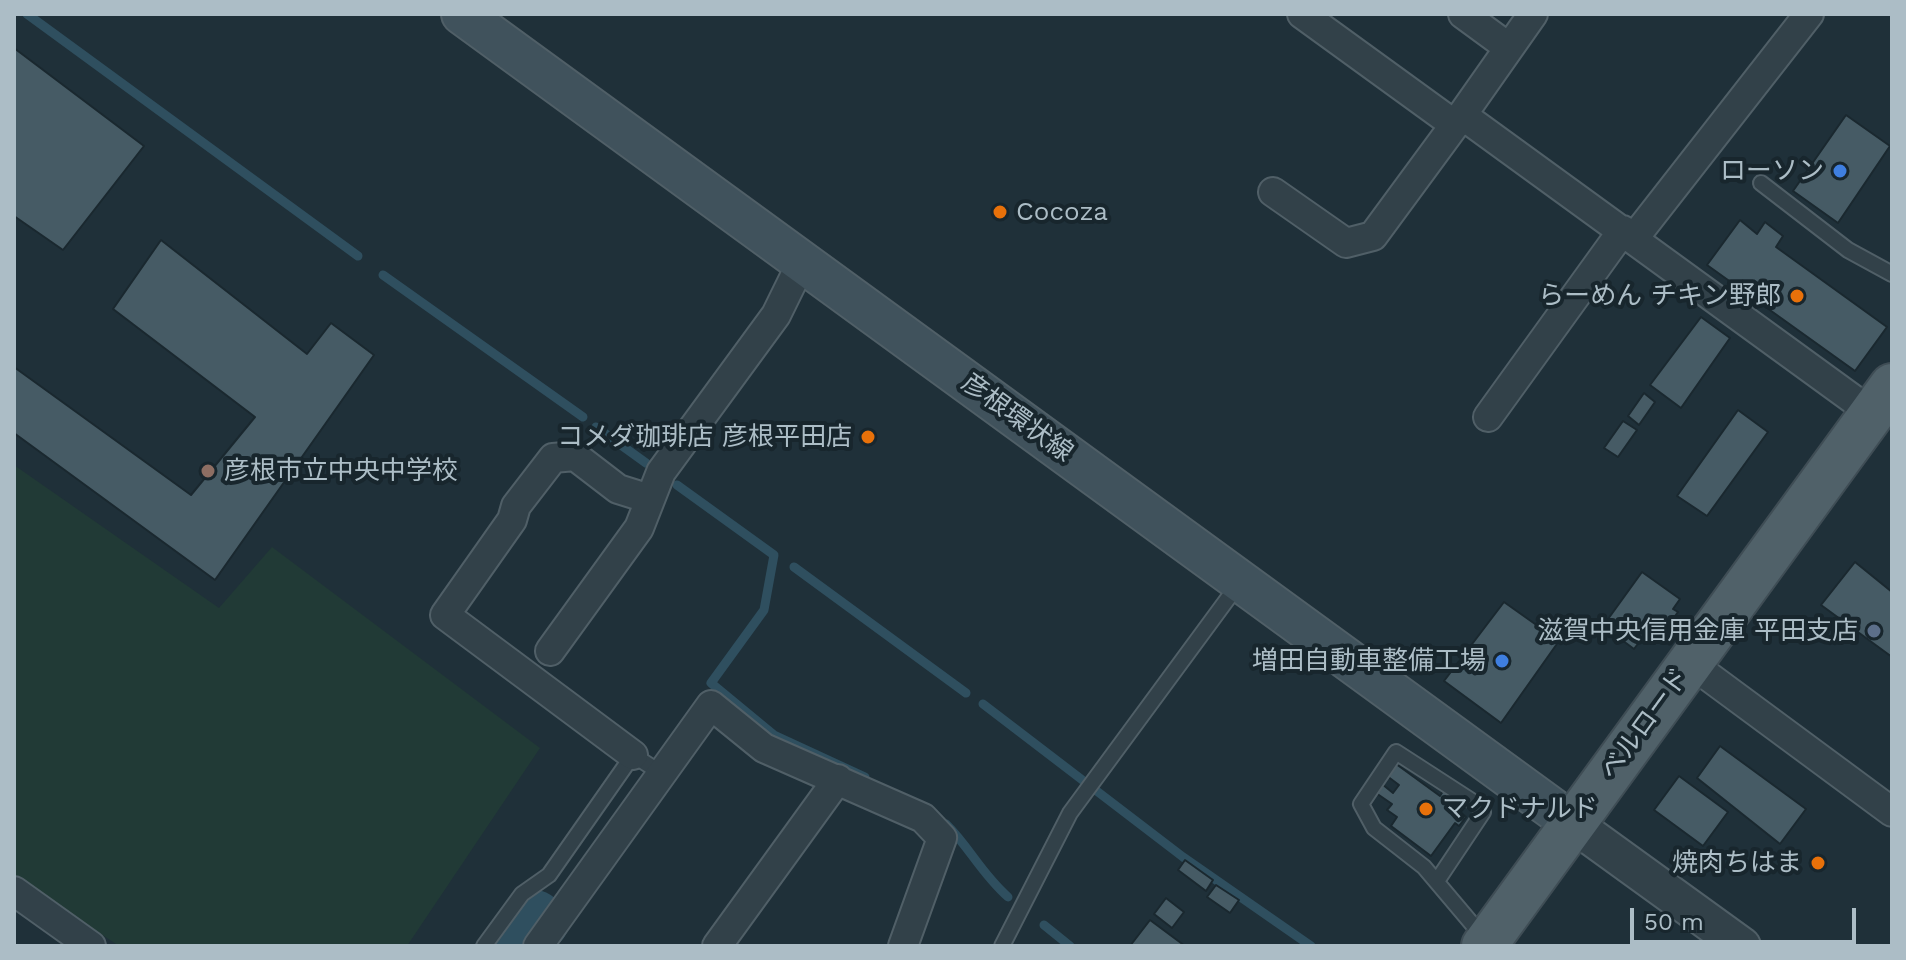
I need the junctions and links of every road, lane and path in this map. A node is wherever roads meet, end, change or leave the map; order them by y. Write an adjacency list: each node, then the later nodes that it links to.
1 (462, 14): 11 (main road, 彦根環状線)
2 (1302, 14): 7 (street)
3 (1463, 14): 6 (street)
4 (1533, 14): 6 (street)
5 (1809, 14): 10 (street)
6 (1508, 47): 7 (street)
7 (1458, 120): 9 (street); 10 (street)
8 (1761, 183): 12 (lane)
9 (1273, 192)
10 (1628, 234): 13 (street); 14 (street)
11 (802, 262): 15 (street); 16 (main road, 彦根環状線)
12 (1892, 274)
13 (1882, 399): 18 (main road, ベルロード)
14 (1488, 417)
15 (650, 499): 17 (street); 19 (street)
16 (1241, 581): 23 (main road, 彦根環状線); 32 (lane)
17 (550, 651)
18 (1689, 662): 22 (street); 23 (main road, ベルロード)
19 (633, 755): 20 (lane); 29 (lane)
20 (661, 773): 21 (street); 27 (street)
21 (838, 779): 30 (street); 31 (street)
22 (1892, 812)
23 (1572, 823): 26 (main road, ベルロード); 33 (street)
24 (1437, 881): 24 (lane); 26 (lane)
25 (14, 891): 28 (street)
26 (1476, 936)
27 (540, 945)
28 (91, 946)
29 (484, 946)
30 (717, 946)
31 (903, 946)
32 (1002, 946)
33 (1742, 946)

